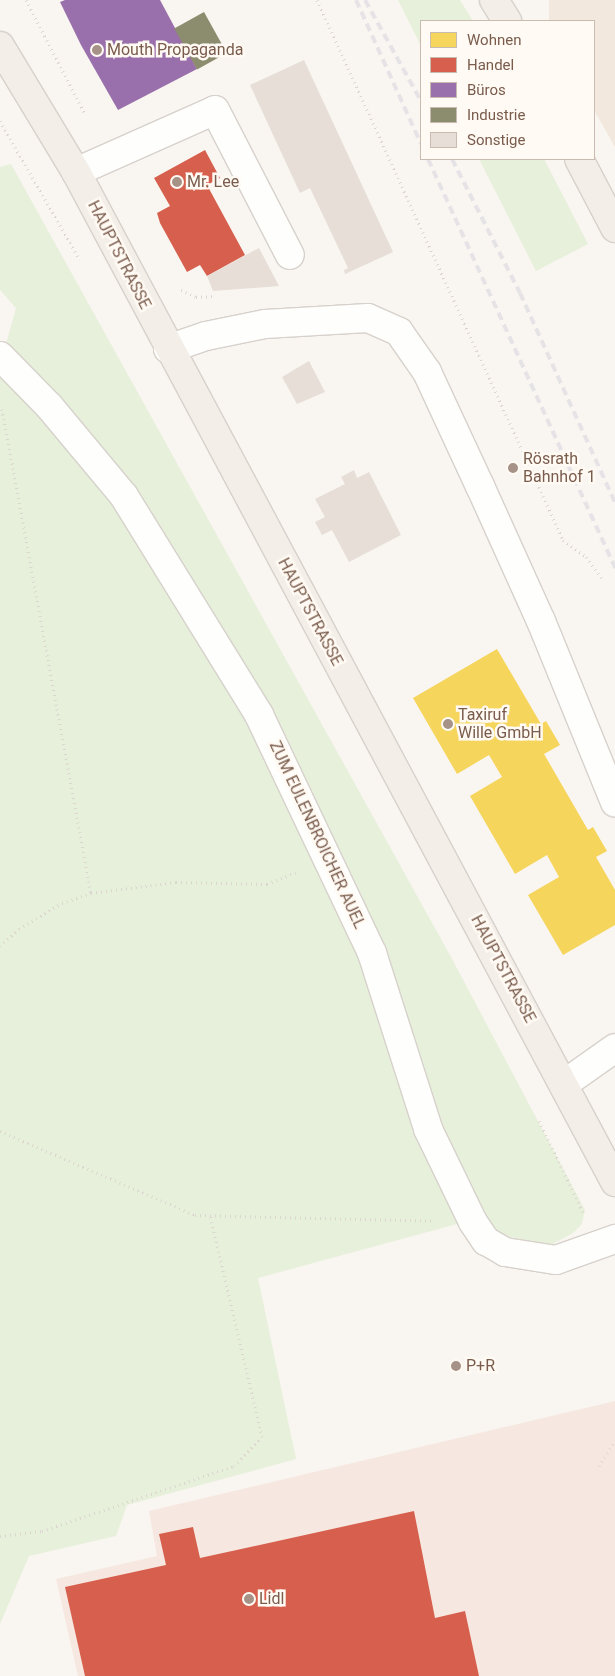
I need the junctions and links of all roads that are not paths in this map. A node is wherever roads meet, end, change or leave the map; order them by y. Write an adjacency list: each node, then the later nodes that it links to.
1 (494, 0): 3 (main road)
2 (505, 0): 4 (main road)
3 (506, 20)
4 (511, 20)
5 (0, 46): 7 (main road, HAUPTSTRASSE)
6 (580, 160): 8 (main road)
7 (76, 172): 9 (street); 10 (main road, HAUPTSTRASSE)
8 (615, 228)
9 (290, 255)
10 (168, 349): 12 (street); 14 (main road, HAUPTSTRASSE)
11 (0, 356): 16 (street, ZUM EULENBROICHER AUEL)
12 (615, 802)
13 (615, 1048): 14 (street)
14 (564, 1084): 15 (main road, HAUPTSTRASSE)
15 (615, 1182)
16 (615, 1239)

